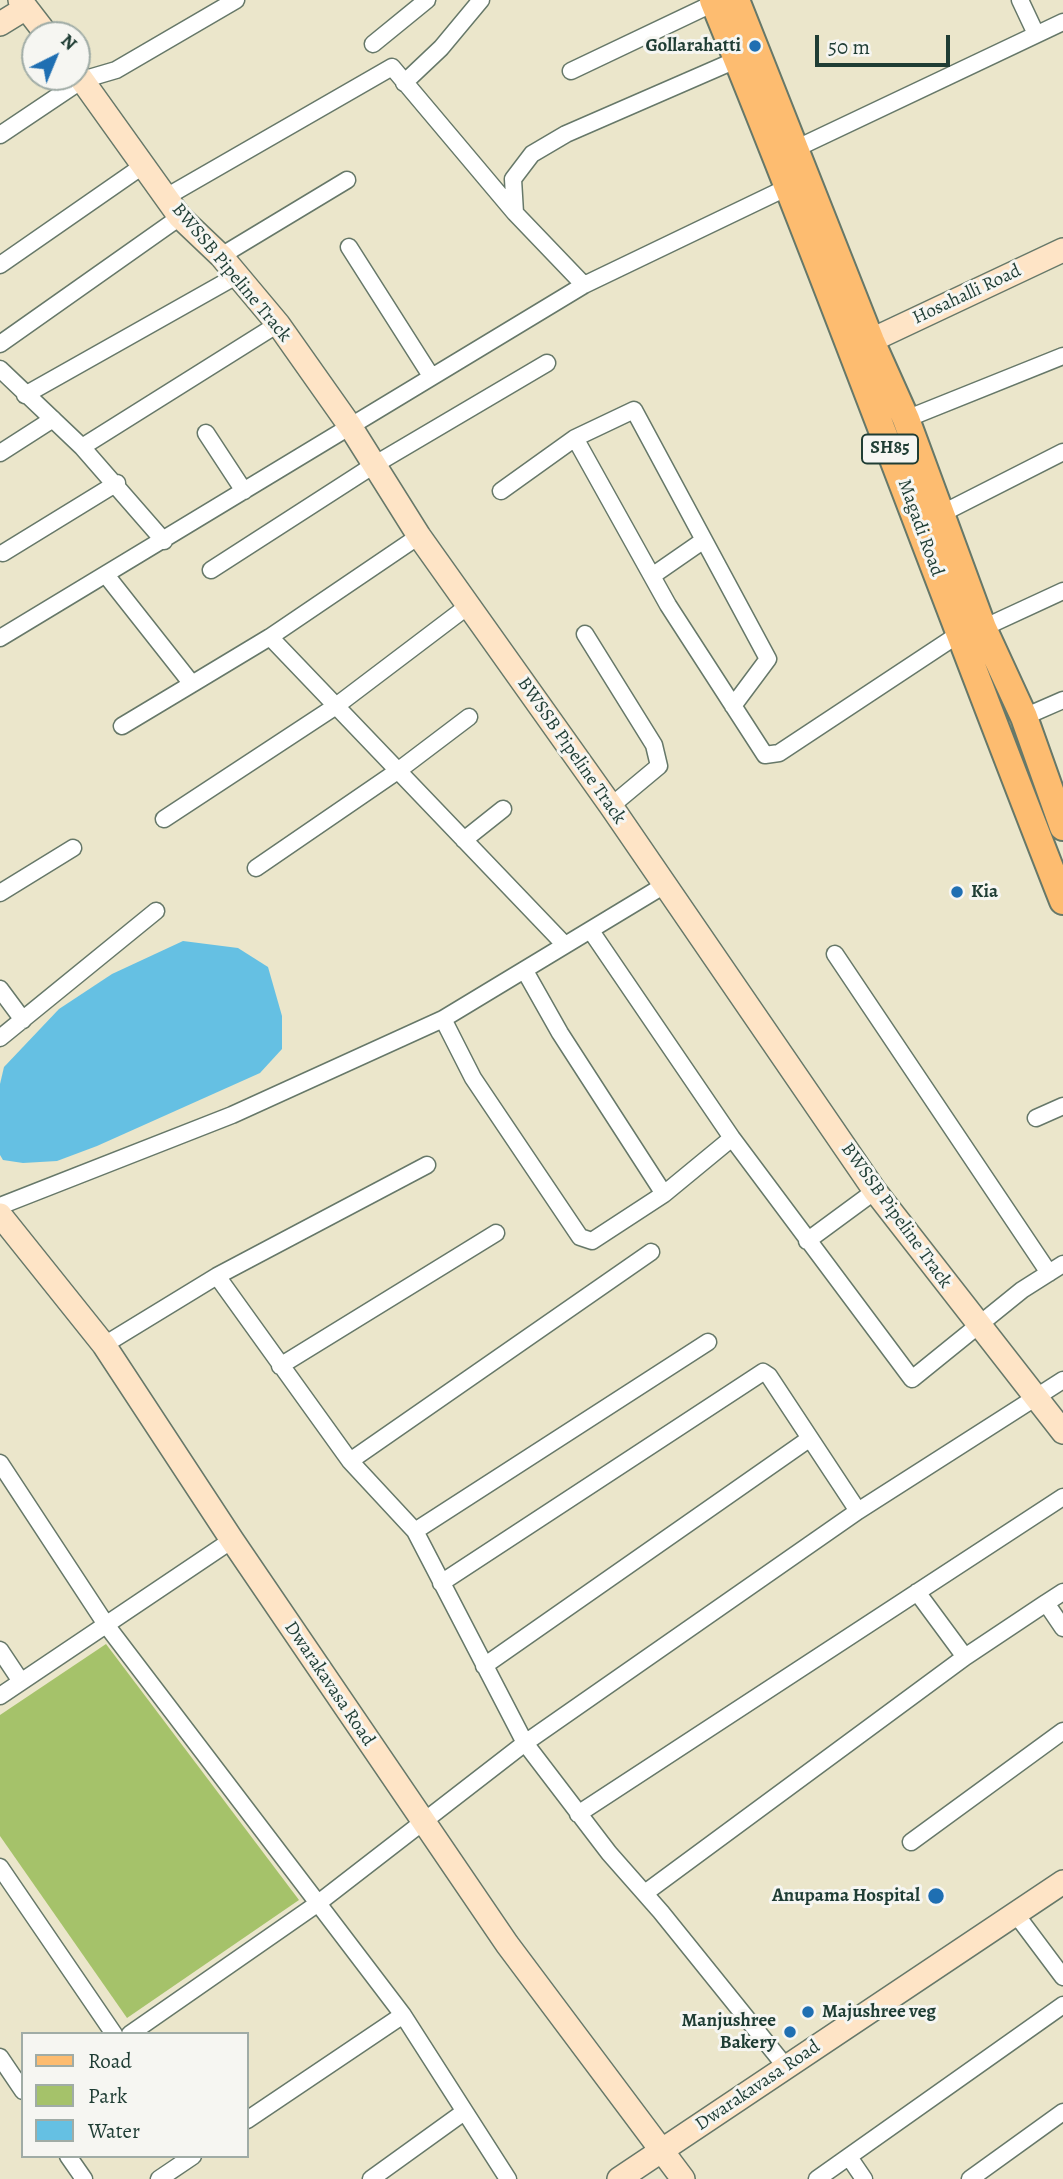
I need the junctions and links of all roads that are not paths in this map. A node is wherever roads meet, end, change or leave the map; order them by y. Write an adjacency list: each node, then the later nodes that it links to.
1 (236, 0): 14 (street)
2 (427, 0): 11 (street)
3 (481, 0): 15 (street)
4 (1020, 0): 10 (street)
5 (721, 1): 12 (main road, Magadi Road / SH85); 13 (street); 19 (main road, Magadi Road / SH85)
6 (23, 4): 7 (street); 9 (street)
7 (36, 21)
8 (1063, 22): 10 (street)
9 (0, 24)
10 (1036, 34): 19 (street)
11 (373, 44)
12 (736, 60): 22 (main road, Magadi Road / SH85); 24 (street)
13 (572, 71)
14 (91, 74)
15 (404, 83): 23 (street); 24 (street)
16 (60, 91): 18 (street)
17 (91, 91): 20 (street, BWSSB Pipeline Track)
18 (0, 135)
19 (795, 149): 34 (main road, Magadi Road / SH85)
20 (144, 165): 23 (street, BWSSB Pipeline Track); 29 (street)
21 (347, 180): 28 (street)
22 (788, 187): 31 (street); 34 (main road, Magadi Road / SH85)
23 (166, 197): 25 (street, BWSSB Pipeline Track)
24 (515, 213): 31 (street)
25 (180, 217): 28 (street, BWSSB Pipeline Track); 33 (street)
26 (349, 247): 38 (street)
27 (1063, 250): 34 (street, Hosahalli Road)
28 (221, 257): 30 (street, BWSSB Pipeline Track)
29 (0, 265)
30 (237, 275): 32 (street, BWSSB Pipeline Track); 39 (street)
31 (584, 285): 38 (street)
32 (278, 324): 42 (street, BWSSB Pipeline Track); 45 (street)
33 (0, 344)
34 (862, 345): 41 (main road, Magadi Road / SH85); 62 (main road, Magadi Road / SH85)
35 (1063, 356): 41 (street)
36 (547, 363): 48 (street)
37 (0, 369): 39 (street)
38 (431, 376): 42 (street)
39 (25, 395): 40 (street)
40 (52, 419): 45 (street); 47 (street)
41 (906, 419): 52 (main road, Magadi Road / SH85)
42 (350, 426): 48 (street, BWSSB Pipeline Track); 50 (street)
43 (206, 433): 50 (street)
44 (575, 438): 51 (street); 54 (street); 59 (street)
45 (82, 447): 49 (street)
46 (1063, 452): 52 (street)
47 (0, 453)
48 (374, 465): 53 (street, BWSSB Pipeline Track); 57 (street)
49 (117, 483): 55 (street); 56 (street)
50 (244, 491): 55 (street)
51 (501, 491)
52 (939, 514): 62 (main road, Magadi Road / SH85)
53 (419, 536): 61 (street, BWSSB Pipeline Track); 64 (street)
54 (704, 540): 59 (street); 69 (street)
55 (164, 541): 58 (street)
56 (4, 553)
57 (211, 570)
58 (106, 575): 65 (street); 66 (street)
59 (652, 576): 69 (street)
60 (1063, 591): 62 (street)
61 (468, 606): 68 (street); 74 (street, BWSSB Pipeline Track)
62 (971, 631): 69 (street); 71 (main road, Magadi Road / SH85); 81 (main road, Magadi Road / SH85)
63 (584, 634): 74 (street)
64 (270, 637): 66 (street); 68 (street)
65 (0, 638)
66 (192, 684): 72 (street)
67 (1063, 700): 71 (street)
68 (336, 706): 73 (street); 76 (street)
69 (733, 706)
70 (468, 717): 73 (street)
71 (1024, 717): 77 (main road, Magadi Road / SH85)
72 (122, 726)
73 (399, 770): 78 (street); 80 (street)
74 (611, 806): 82 (street, BWSSB Pipeline Track)
75 (503, 809): 78 (street)
76 (164, 819)
77 (1063, 827)
78 (464, 840): 87 (street)
79 (73, 848): 83 (street)
80 (256, 868)
81 (1057, 871): 84 (main road, Magadi Road / SH85)
82 (663, 886): 86 (street); 98 (street, BWSSB Pipeline Track)
83 (0, 892)
84 (1063, 901)
85 (156, 911): 92 (street)
86 (591, 931): 87 (street); 96 (street)
87 (565, 944): 89 (street)
88 (835, 954): 105 (street)
89 (525, 971): 91 (street); 99 (street)
90 (0, 989): 92 (street)
91 (443, 1019): 99 (street); 100 (street)
92 (23, 1020): 93 (street)
93 (0, 1038)
94 (1063, 1106): 95 (street)
95 (1036, 1118)
96 (732, 1138): 99 (street); 103 (street)
97 (427, 1165): 106 (street)
98 (875, 1191): 103 (street); 107 (street, BWSSB Pipeline Track)
99 (664, 1194)
100 (0, 1206)
101 (0, 1215): 109 (street, Dwarakavasa Road)
102 (496, 1233): 110 (street)
103 (807, 1241): 107 (street)
104 (651, 1252): 115 (street)
105 (1056, 1268): 107 (street)
106 (216, 1276): 109 (street); 110 (street)
107 (978, 1326): 112 (street, BWSSB Pipeline Track)
108 (708, 1342): 119 (street)
109 (104, 1345): 120 (street, Dwarakavasa Road)
110 (280, 1366): 115 (street)
111 (1063, 1380): 112 (street)
112 (1036, 1398): 113 (street, BWSSB Pipeline Track); 118 (street)
113 (1063, 1432)
114 (809, 1439): 118 (street); 121 (street); 129 (street)
115 (350, 1461): 119 (street)
116 (0, 1463): 125 (street)
117 (1063, 1497): 122 (street)
118 (858, 1511): 133 (street)
119 (415, 1531): 121 (street)
120 (232, 1541): 125 (street); 135 (street, Dwarakavasa Road)
121 (441, 1583): 129 (street)
122 (917, 1592): 128 (street); 134 (street)
123 (1063, 1592): 124 (street)
124 (1046, 1603): 126 (street); 128 (street)
125 (107, 1626): 130 (street); 140 (street)
126 (1063, 1628)
127 (0, 1650): 130 (street)
128 (965, 1657): 139 (street)
129 (484, 1666): 133 (street)
130 (20, 1680): 131 (street)
131 (0, 1696)
132 (1063, 1731): 136 (street)
133 (525, 1743): 134 (street); 135 (street)
134 (578, 1814): 139 (street)
135 (422, 1821): 140 (street); 153 (street, Dwarakavasa Road)
136 (911, 1842)
137 (0, 1867): 145 (street)
138 (1063, 1882): 141 (street, Dwarakavasa Road)
139 (645, 1893): 148 (street)
140 (317, 1904): 144 (street); 146 (street)
141 (1015, 1913): 142 (street); 148 (street, Dwarakavasa Road)
142 (1063, 1977)
143 (1063, 2005): 154 (street)
144 (402, 2015): 150 (street); 152 (street)
145 (113, 2032)
146 (133, 2032)
147 (0, 2057): 149 (street)
148 (786, 2067): 153 (street, Dwarakavasa Road)
149 (21, 2088)
150 (464, 2112): 159 (street); 160 (street)
151 (1063, 2112): 165 (street)
152 (248, 2119)
153 (662, 2150): 161 (street); 162 (street, Dwarakavasa Road)
154 (849, 2157): 163 (street); 164 (street)
155 (69, 2158): 157 (street)
156 (190, 2158): 158 (street)
157 (84, 2179)
158 (159, 2179)
159 (371, 2179)
160 (508, 2179)
161 (619, 2179)
162 (683, 2179)
163 (817, 2179)
164 (864, 2179)
165 (970, 2179)

